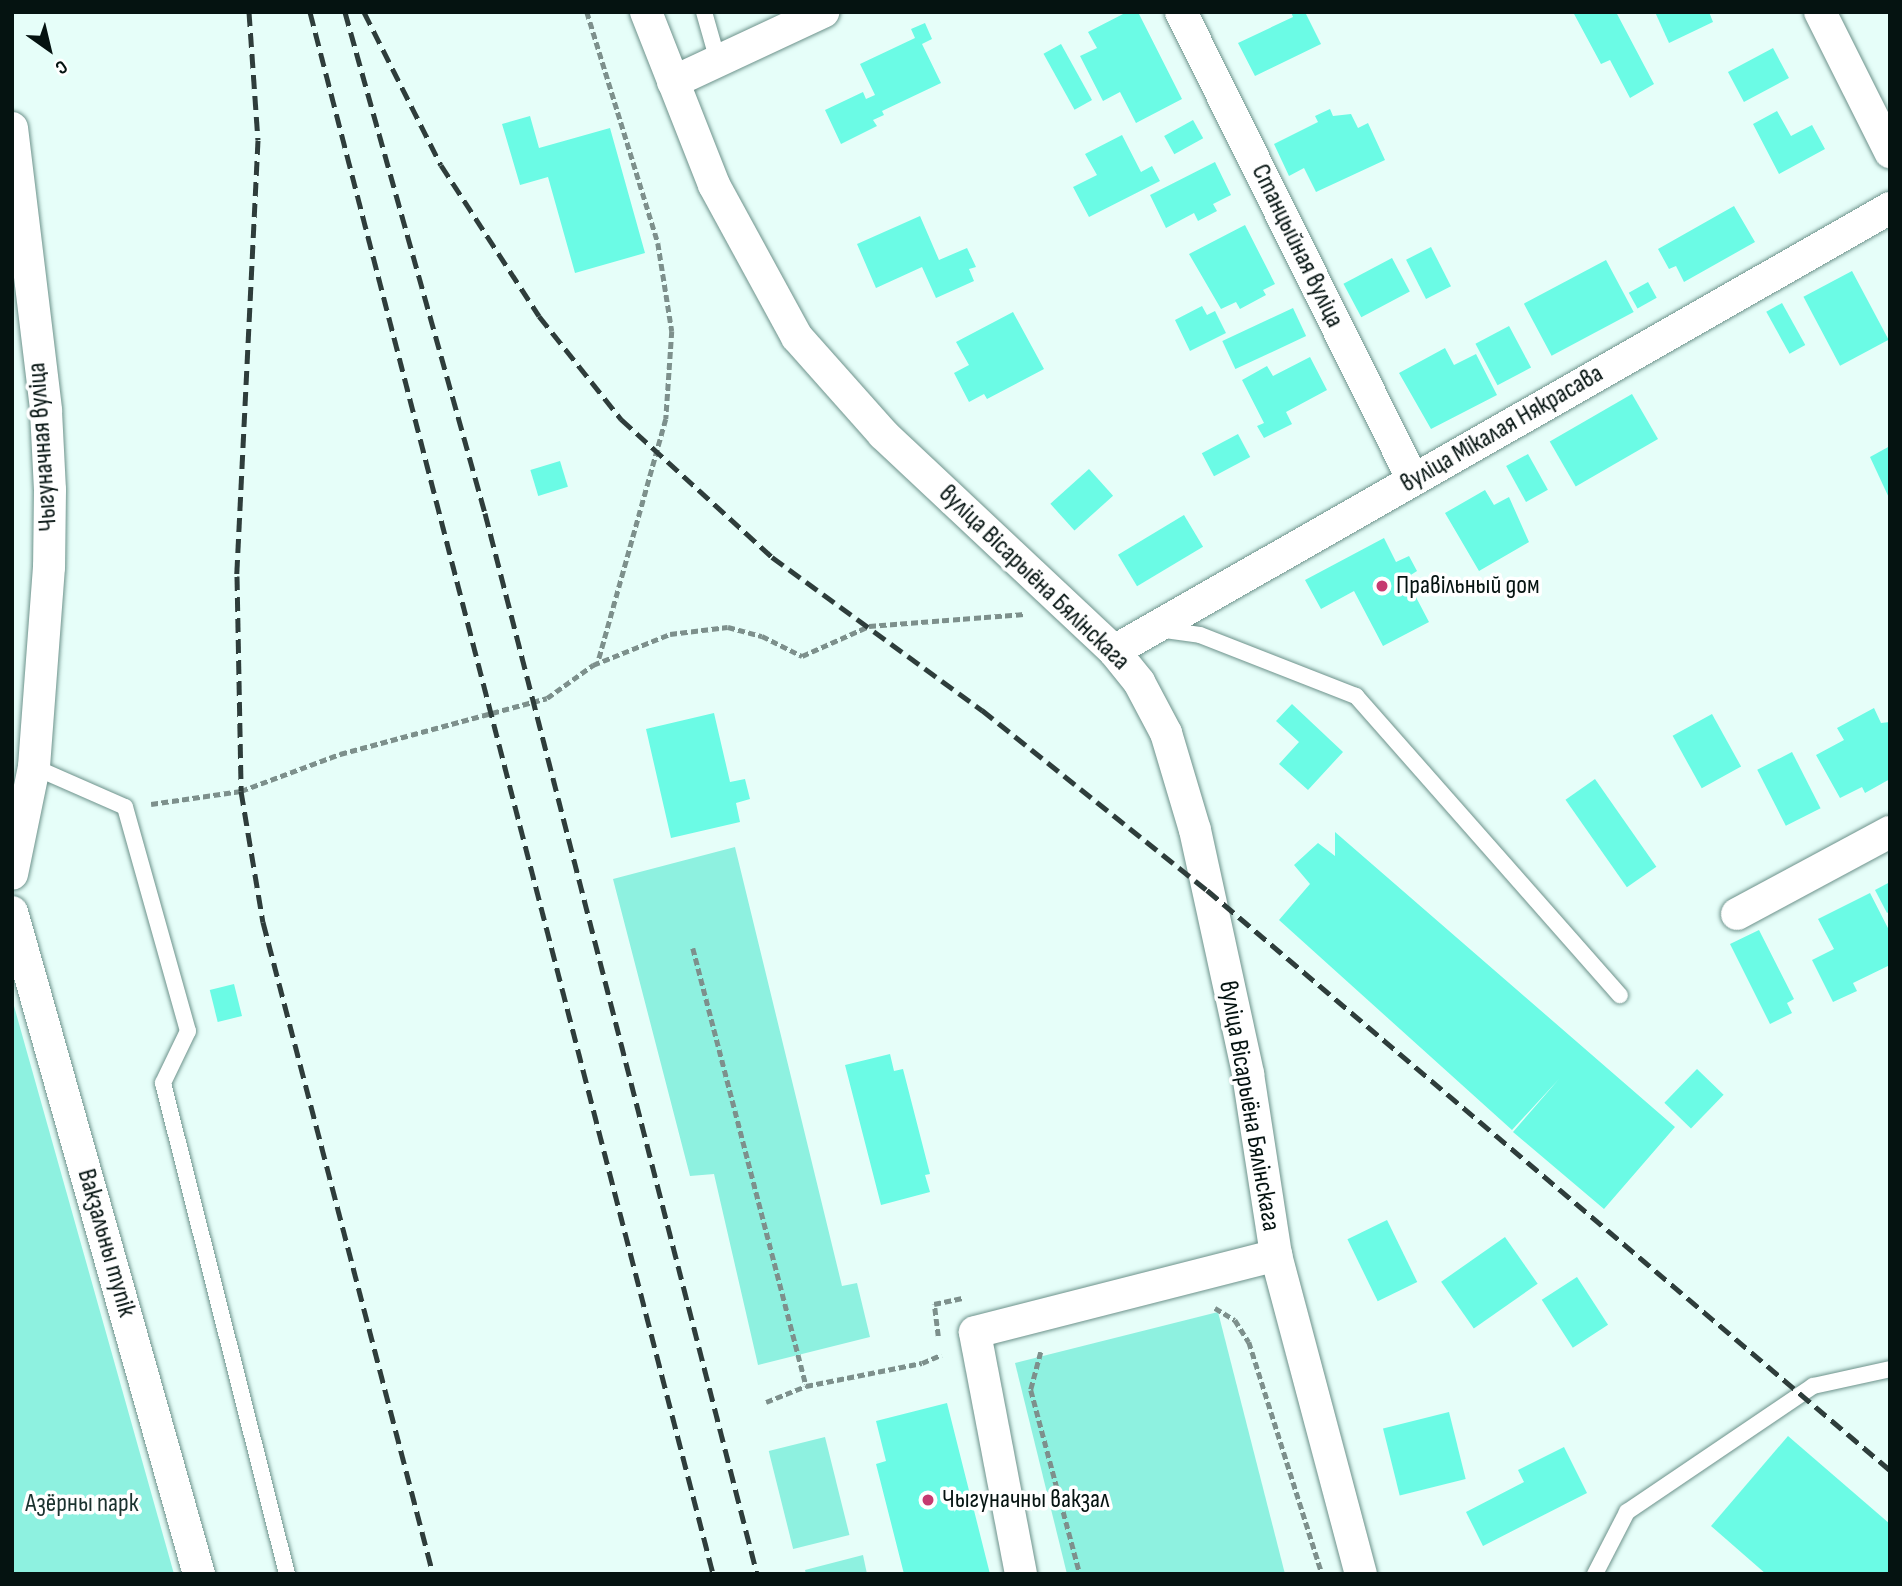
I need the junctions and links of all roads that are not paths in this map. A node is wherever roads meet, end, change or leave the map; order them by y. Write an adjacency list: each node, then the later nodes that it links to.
1 (646, 12): 7 (street, вуліца Вісарыёна Бялінскага)
2 (704, 12): 6 (lane)
3 (823, 12): 6 (street)
4 (1181, 12): 11 (street, Станцыйная вуліца)
5 (1820, 12): 9 (street)
6 (718, 61): 7 (street)
7 (673, 82): 13 (street, вуліца Вісарыёна Бялінскага)
8 (12, 128): 14 (street, Чыгуначная вуліца)
9 (1890, 152)
10 (1890, 208): 11 (street, вуліца Мікалая Някрасава)
11 (1413, 480): 12 (street, вуліца Мікалая Някрасава)
12 (1152, 628): 13 (street, вуліца Мікалая Някрасава); 19 (lane)
13 (1114, 651): 20 (street, вуліца Вісарыёна Бялінскага)
14 (23, 759): 16 (street); 23 (lane)
15 (1890, 832): 18 (street)
16 (12, 874)
17 (12, 912): 22 (street, Вакзальны тупік)
18 (1737, 914)
19 (1620, 995)
20 (1276, 1255): 24 (street, вуліца Вісарыёна Бялінскага); 25 (street, вуліца Вісарыёна Бялінскага)
21 (1890, 1369): 26 (lane)
22 (199, 1574)
23 (287, 1574)
24 (1021, 1574)
25 (1361, 1574)
26 (1595, 1574)

